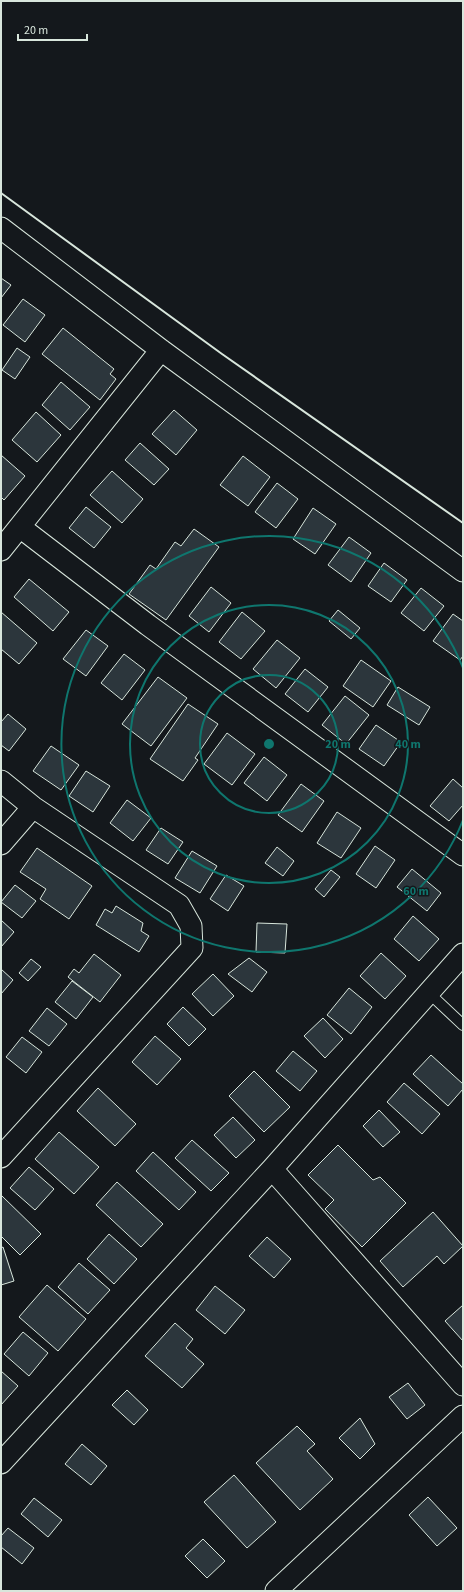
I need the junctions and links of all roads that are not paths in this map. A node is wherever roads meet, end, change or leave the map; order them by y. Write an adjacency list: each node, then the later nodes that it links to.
1 (1, 228): 2 (street)
2 (161, 350): 3 (street); 5 (street)
3 (20, 527): 4 (street); 9 (street)
4 (1, 550)
5 (463, 571)
6 (1, 781): 7 (street)
7 (33, 807): 8 (street); 13 (street)
8 (1, 844)
9 (463, 855)
10 (463, 954): 11 (street)
11 (429, 993): 12 (lane); 14 (street)
12 (463, 1025)
13 (1, 1157)
14 (272, 1169): 15 (street); 17 (street)
15 (463, 1385)
16 (463, 1416): 18 (street)
17 (1, 1463)
18 (276, 1591)

